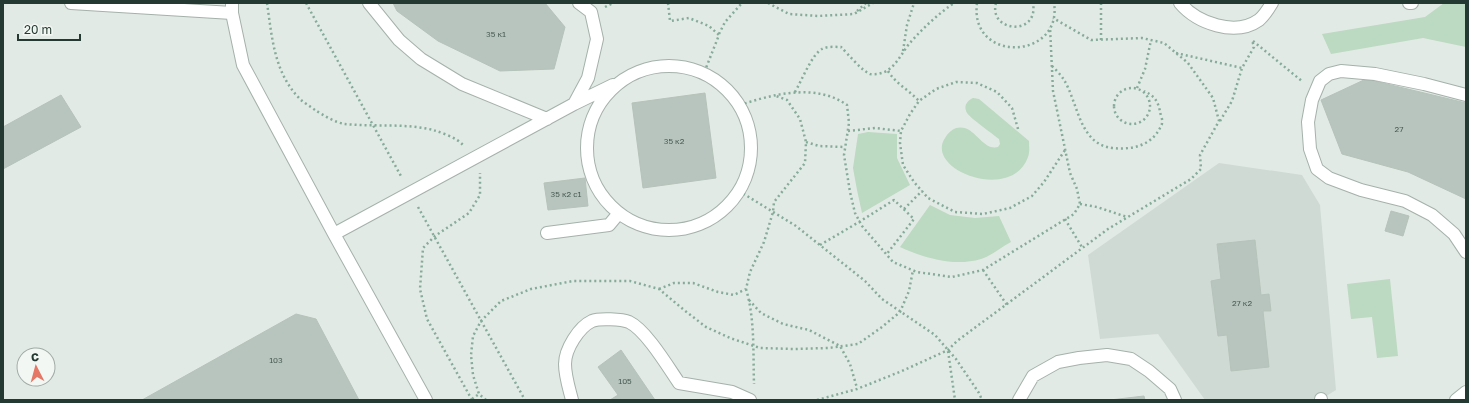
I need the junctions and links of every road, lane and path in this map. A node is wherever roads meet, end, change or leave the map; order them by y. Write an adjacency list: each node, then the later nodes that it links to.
1 (71, 3): 18 (street)
2 (369, 3): 43 (street)
3 (579, 3): 41 (street)
4 (668, 3): 23 (path)
5 (742, 3): 23 (path)
6 (768, 3): 19 (path)
7 (866, 3): 19 (path)
8 (873, 3): 19 (path)
9 (914, 3): 27 (path)
10 (954, 3): 27 (path)
11 (977, 3): 21 (path)
12 (996, 3): 13 (path)
13 (1033, 3)
14 (1054, 3): 20 (path)
15 (1100, 3): 24 (path)
16 (1180, 3): 22 (street)
17 (1272, 3): 22 (street)
18 (232, 8): 61 (street)
19 (854, 14)
20 (1053, 18): 21 (path); 24 (path)
21 (1050, 27): 29 (path)
22 (1242, 27): 26 (path)
23 (719, 35): 32 (path)
24 (1101, 40): 25 (path)
25 (1151, 40): 28 (path); 34 (path)
26 (1252, 40): 30 (path); 36 (path)
27 (903, 53): 31 (path)
28 (1176, 53): 30 (path); 44 (path)
29 (1052, 65): 35 (path); 50 (path)
30 (1242, 68): 44 (path)
31 (888, 71): 37 (path); 40 (path)
32 (704, 73): 33 (street); 42 (street)
33 (621, 81): 41 (street); 56 (street)
34 (1137, 88): 35 (path); 35 (path)
35 (1144, 90)
36 (1315, 91): 38 (street); 64 (street)
37 (794, 93): 39 (path); 46 (path)
38 (1466, 95)
39 (776, 96): 42 (path); 48 (path)
40 (920, 101): 45 (path); 47 (path)
41 (574, 104): 43 (street)
42 (740, 105): 51 (street)
43 (547, 119): 61 (street)
44 (1219, 121): 57 (path)
45 (1018, 129)
46 (848, 131): 47 (path); 49 (path)
47 (901, 131): 52 (path)
48 (806, 142): 49 (path); 55 (path)
49 (845, 147): 59 (path)
50 (1065, 150): 52 (path); 53 (path)
51 (738, 191): 55 (path); 56 (street)
52 (922, 191): 54 (path)
53 (1080, 204): 57 (path); 58 (path)
54 (904, 209): 59 (path); 65 (path)
55 (773, 212): 62 (path); 69 (path)
56 (619, 213): 60 (street)
57 (1128, 217): 63 (path)
58 (1065, 219): 63 (path); 67 (path)
59 (860, 222): 62 (path); 65 (path)
60 (547, 233)
61 (334, 234): 81 (street)
62 (820, 245): 72 (path)
63 (1082, 249): 71 (path)
64 (1466, 252)
65 (886, 255): 66 (path)
66 (913, 270): 67 (path); 72 (path)
67 (983, 270): 71 (path)
68 (660, 289): 69 (path); 73 (path); 79 (path)
69 (746, 289): 70 (path)
70 (749, 300): 73 (path); 74 (path)
71 (1007, 305): 75 (path)
72 (900, 312): 74 (path); 75 (path)
73 (753, 345): 74 (path); 76 (path)
74 (840, 346): 77 (path)
75 (948, 350): 77 (path); 86 (path); 87 (path)
76 (754, 384)
77 (857, 389): 85 (path)
78 (1466, 392): 90 (street)
79 (479, 394): 80 (path); 82 (path)
80 (472, 399)
81 (426, 400)
82 (486, 400)
83 (572, 400): 84 (street)
84 (750, 400)
85 (817, 400)
86 (955, 400)
87 (982, 400)
88 (1019, 400): 89 (street)
89 (1175, 400)
90 (1456, 400)

